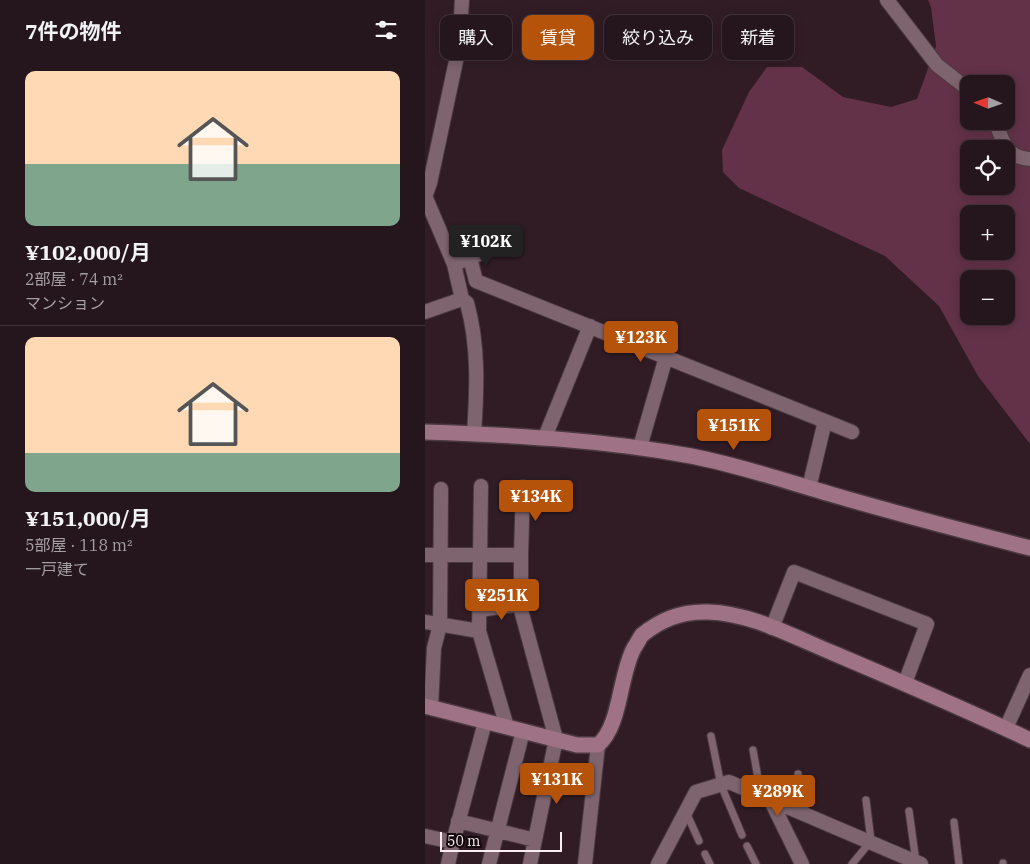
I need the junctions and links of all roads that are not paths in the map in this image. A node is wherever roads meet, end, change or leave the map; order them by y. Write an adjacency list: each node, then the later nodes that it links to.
1 (462, 0): 6 (street)
2 (887, 0): 3 (street)
3 (960, 83)
4 (999, 130): 5 (street)
5 (1030, 159)
6 (425, 197): 9 (street)
7 (507, 243): 8 (street)
8 (470, 258): 9 (street); 12 (street)
9 (454, 264): 10 (street)
10 (461, 299): 11 (street); 17 (street)
11 (425, 312)
12 (590, 326): 13 (street); 18 (street)
13 (666, 357): 14 (street); 19 (street)
14 (825, 421): 16 (street); 22 (street)
15 (425, 432): 17 (street)
16 (852, 432)
17 (475, 434): 18 (street)
18 (545, 437): 19 (street)
19 (640, 447): 22 (street)
20 (481, 486): 27 (street)
21 (523, 487): 28 (street)
22 (809, 488): 24 (street)
23 (441, 489): 26 (street)
24 (1030, 548)
25 (425, 555): 26 (street)
26 (440, 555): 27 (street); 32 (street)
27 (480, 555): 28 (street); 30 (street)
28 (521, 555): 29 (street)
29 (521, 604): 30 (street); 43 (street)
30 (479, 610): 34 (street)
31 (425, 622): 32 (street)
32 (440, 625): 34 (street); 37 (street)
33 (772, 628): 36 (street); 36 (street); 45 (street)
34 (479, 631): 39 (street)
35 (1030, 675): 40 (street)
36 (905, 684): 40 (street)
37 (428, 707): 38 (street)
38 (485, 722): 39 (street); 54 (street)
39 (507, 727): 41 (street)
40 (1006, 728): 44 (street)
41 (523, 731): 43 (street); 56 (street)
42 (711, 736): 48 (lane)
43 (556, 739): 45 (street); 59 (street)
44 (1030, 740)
45 (598, 746): 70 (street)
46 (753, 750): 49 (lane)
47 (798, 774): 53 (lane)
48 (721, 785): 49 (street); 51 (street); 57 (lane)
49 (766, 797): 53 (street); 73 (street)
50 (866, 800): 61 (lane)
51 (686, 812): 60 (lane); 65 (street)
52 (909, 812): 66 (lane)
53 (806, 814): 61 (street)
54 (458, 821): 56 (street); 62 (street)
55 (954, 822): 75 (lane)
56 (497, 831): 59 (street); 68 (street)
57 (742, 835)
58 (425, 836): 62 (street)
59 (535, 840): 69 (street)
60 (699, 841)
61 (871, 841): 66 (street); 74 (lane)
62 (453, 842): 67 (street)
63 (747, 846): 72 (lane)
64 (705, 854): 71 (lane)
65 (660, 862)
66 (919, 863)
67 (448, 864)
68 (489, 864)
69 (530, 864)
70 (585, 864)
71 (710, 864)
72 (756, 864)
73 (802, 864)
74 (852, 864)
75 (959, 864)

